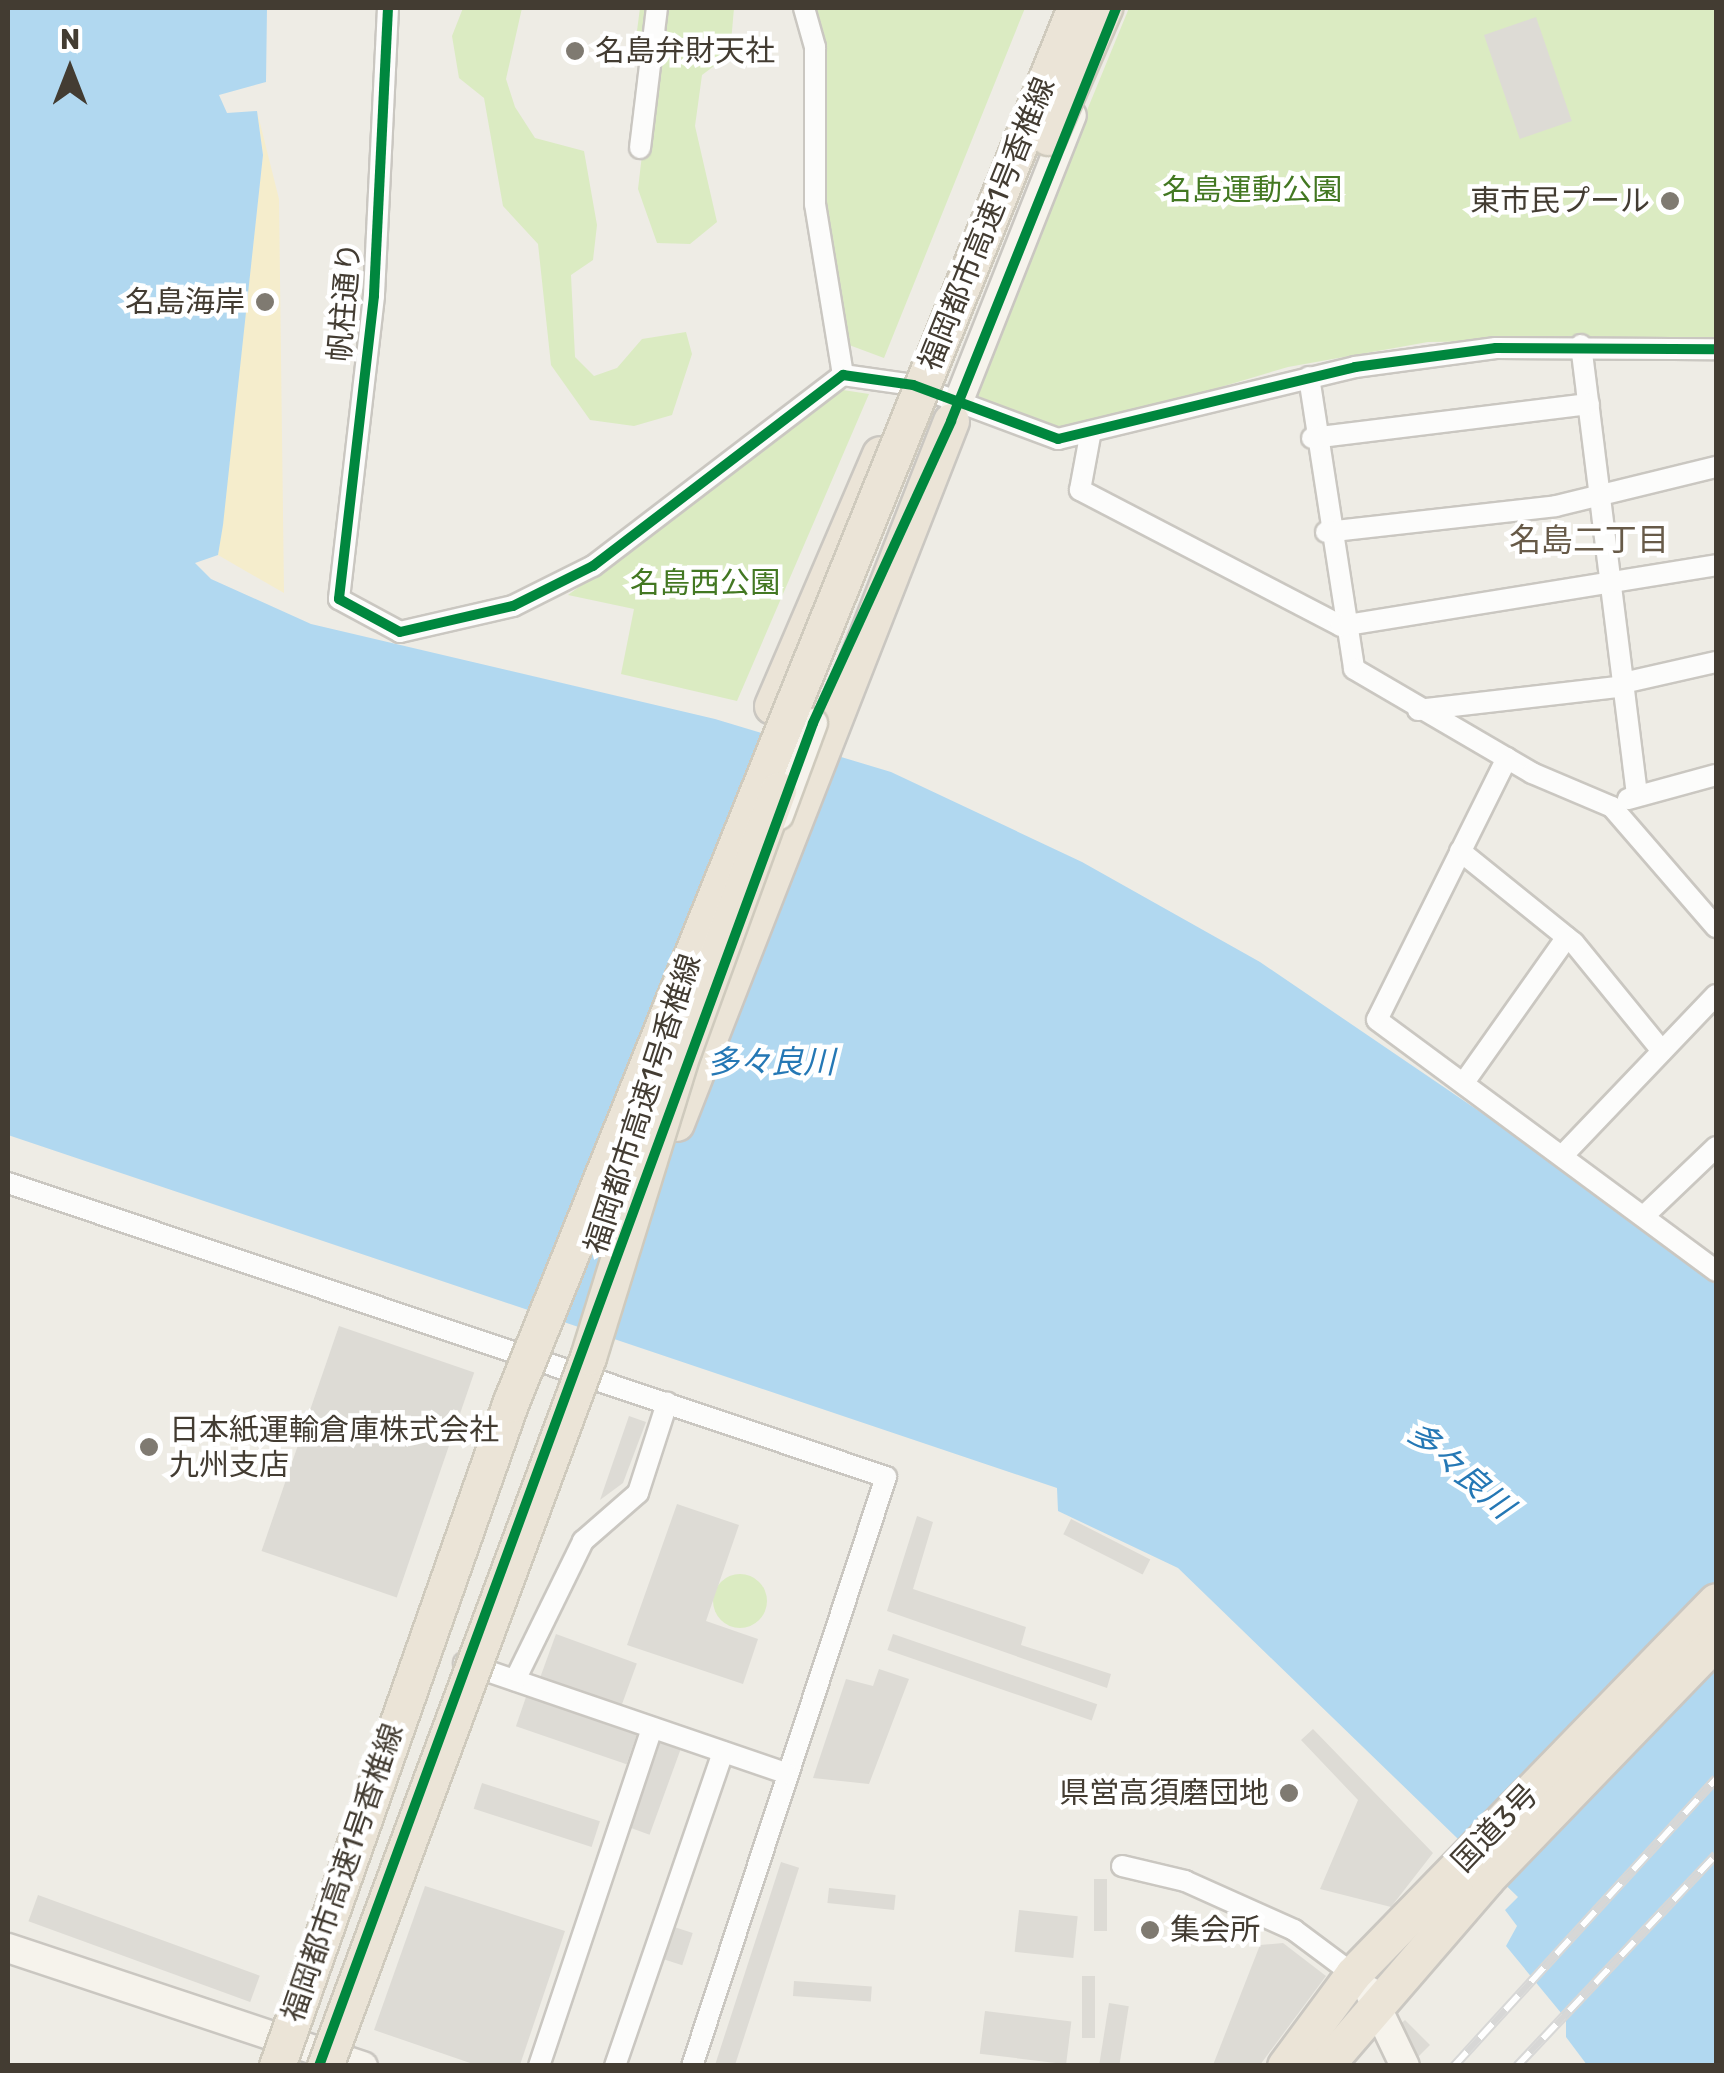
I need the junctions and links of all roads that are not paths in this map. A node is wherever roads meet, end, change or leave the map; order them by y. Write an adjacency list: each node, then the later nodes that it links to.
1 (388, 8): 11 (street, 帆柱通り)
2 (657, 8): 8 (street)
3 (804, 8): 11 (street)
4 (1066, 8): 13 (street)
5 (1075, 8): 45 (highway, 福岡都市高速1号香椎線, bridge)
6 (1104, 8): 44 (highway, 福岡都市高速1号香椎線, bridge)
7 (1116, 8): 15 (street)
8 (640, 148)
9 (1581, 345): 10 (street); 12 (street); 14 (street)
10 (1716, 348)
11 (843, 374): 13 (street)
12 (1309, 378): 17 (street); 18 (street)
13 (913, 385): 15 (street); 16 (street)
14 (1588, 404): 18 (street); 20 (street)
15 (955, 412): 17 (street); 28 (highway)
16 (894, 426): 28 (highway)
17 (1090, 436): 24 (street)
18 (1312, 438): 21 (street)
19 (1716, 467): 20 (street)
20 (1600, 496): 21 (street); 23 (street)
21 (1326, 532): 24 (street)
22 (1716, 565): 23 (street)
23 (1612, 589): 24 (street); 26 (street)
24 (1341, 626): 27 (street)
25 (1716, 662): 26 (street)
26 (1624, 684): 27 (street); 31 (street)
27 (1418, 710): 29 (street)
28 (801, 718): 44 (highway, bridge); 45 (highway, bridge); 49 (street, bridge)
29 (1507, 758): 32 (street); 33 (street)
30 (1716, 775): 31 (street)
31 (1637, 794): 32 (street)
32 (1612, 807): 34 (street)
33 (1460, 850): 35 (street); 38 (street)
34 (1716, 928)
35 (1567, 937): 37 (street); 38 (street)
36 (1716, 995): 37 (street)
37 (1662, 1051): 40 (street)
38 (1465, 1080): 40 (street)
39 (1716, 1147): 42 (street)
40 (1564, 1154): 42 (street)
41 (8, 1183): 46 (street)
42 (1646, 1214): 43 (street)
43 (1716, 1271)
44 (588, 1357): 60 (highway, 福岡都市高速1号香椎線, bridge)
45 (522, 1393): 59 (highway, 福岡都市高速1号香椎線, bridge)
46 (667, 1403): 50 (street); 53 (street)
47 (1716, 1601): 55 (highway, 国道3号)
48 (1716, 1641): 55 (highway, 国道3号)
49 (464, 1663): 50 (street); 60 (street)
50 (515, 1680): 51 (street)
51 (652, 1728): 52 (street); 62 (street)
52 (723, 1752): 53 (street); 63 (street)
53 (788, 1774): 64 (street)
54 (1122, 1866): 57 (street)
55 (1473, 1871): 57 (highway, 国道3号); 58 (highway, 国道3号)
56 (8, 1948): 59 (street)
57 (1352, 1974): 58 (street); 65 (highway, 国道3号)
58 (1378, 2000): 66 (highway, 国道3号); 67 (street)
59 (285, 2058): 60 (street)
60 (326, 2062): 61 (street)
61 (363, 2066)
62 (538, 2066)
63 (616, 2066)
64 (692, 2066)
65 (1285, 2066)
66 (1324, 2066)
67 (1405, 2066)

